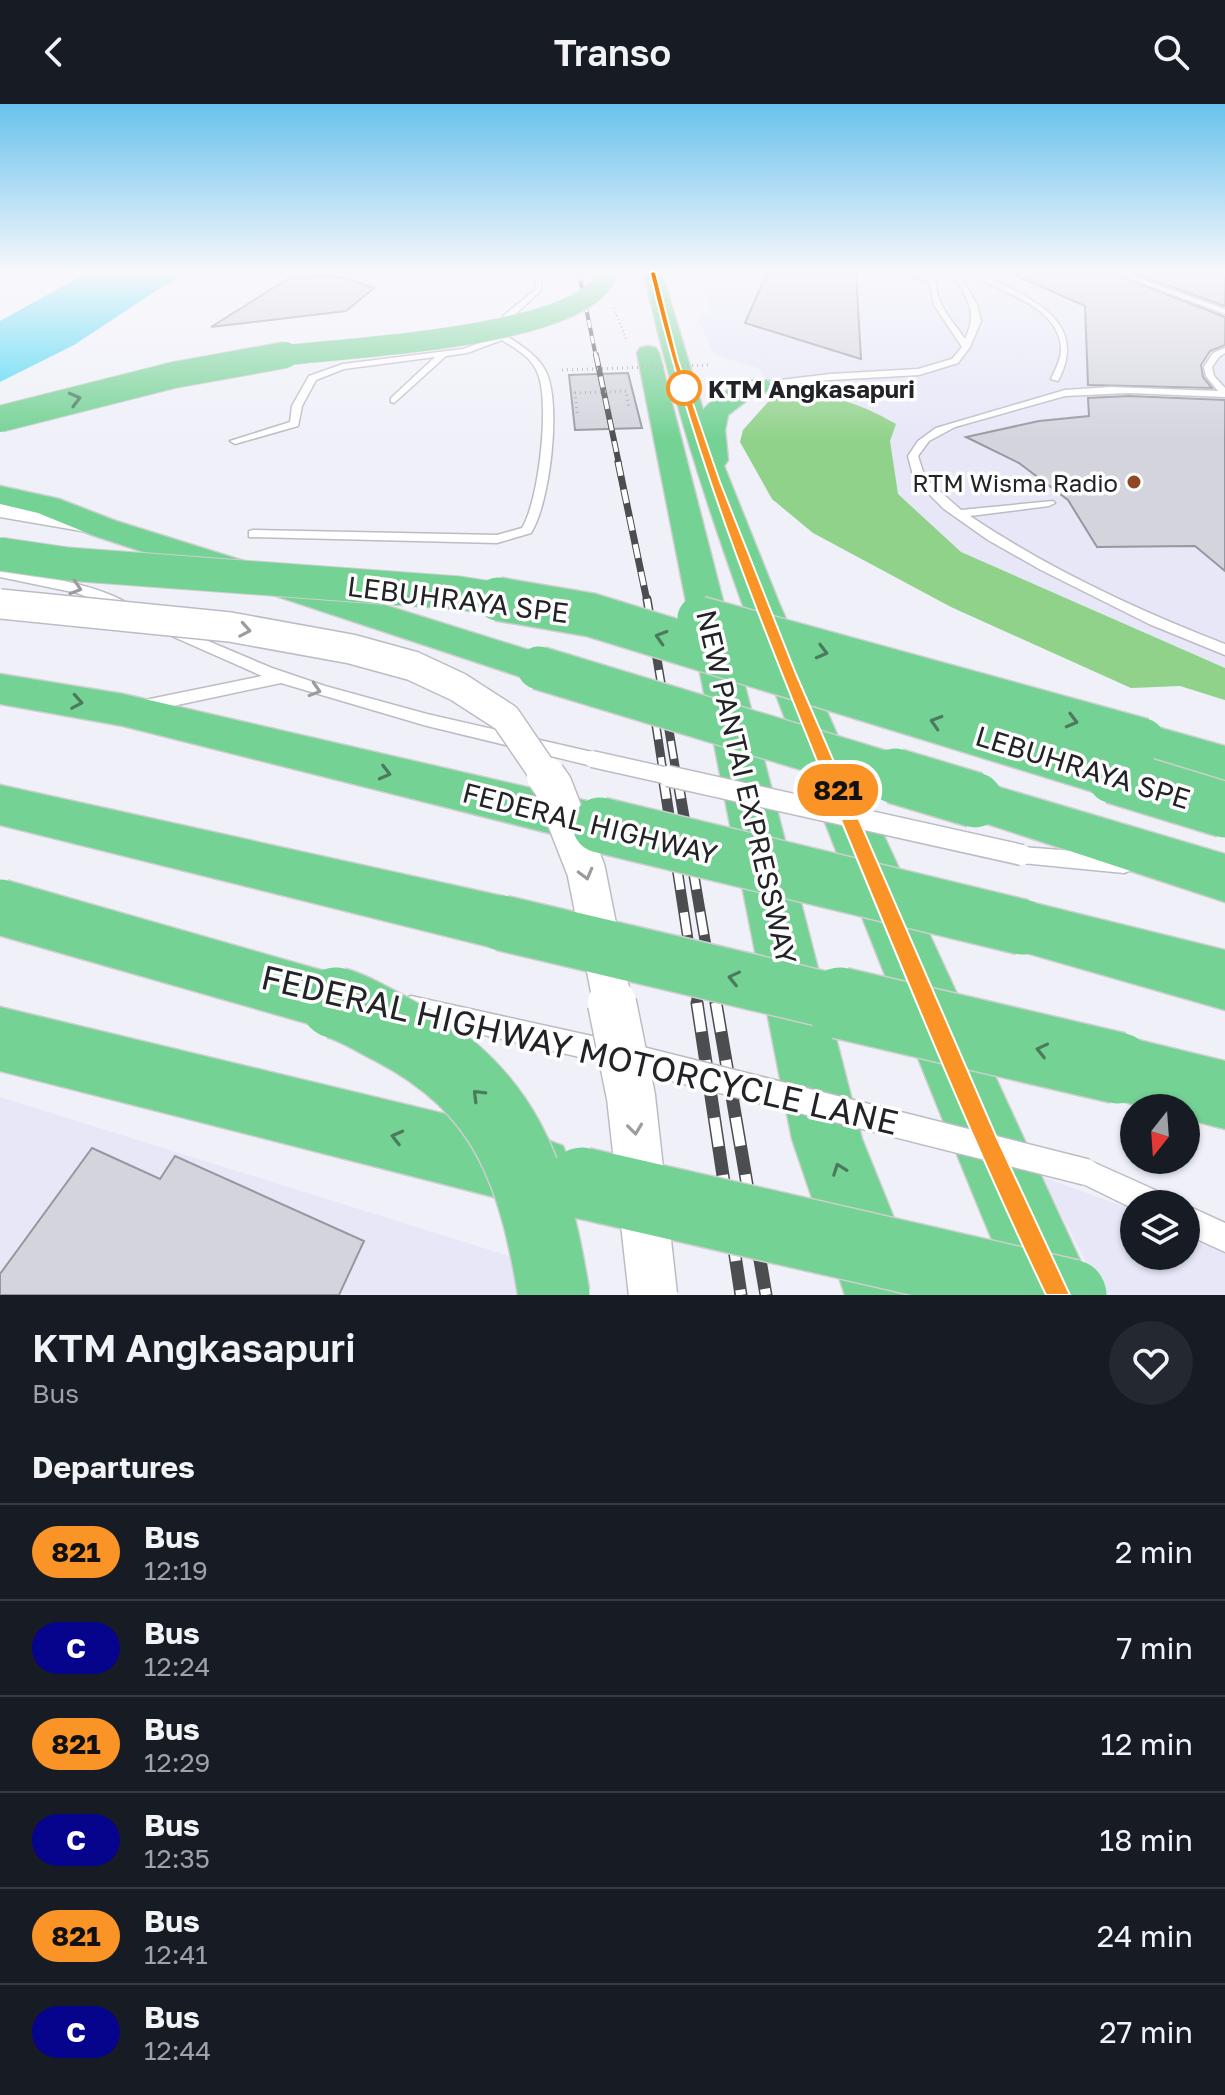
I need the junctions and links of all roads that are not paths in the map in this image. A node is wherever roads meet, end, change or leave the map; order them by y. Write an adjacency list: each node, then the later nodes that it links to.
1 (493, 329): 17 (highway, one-way to 1, bridge)
2 (504, 329): 9 (lane)
3 (644, 329): 53 (highway, NEW PANTAI EXPRESSWAY, one-way to 3)
4 (648, 329): 19 (highway, NEW PANTAI EXPRESSWAY)
5 (658, 329): 14 (highway)
6 (953, 329): 10 (lane)
7 (974, 329): 10 (lane)
8 (1056, 329): 13 (lane)
9 (503, 337): 12 (lane); 26 (lane)
10 (966, 347): 14 (lane)
11 (1225, 350): 15 (lane)
12 (443, 354): 16 (lane); 18 (lane)
13 (1055, 379)
14 (760, 386): 19 (highway)
15 (1225, 394): 23 (lane)
16 (394, 400)
17 (0, 419)
18 (235, 441)
19 (714, 482): 54 (highway, NEW PANTAI EXPRESSWAY)
20 (0, 495): 25 (highway)
21 (1049, 503): 23 (lane)
22 (0, 510): 25 (street)
23 (961, 514): 30 (lane)
24 (0, 528): 34 (highway, LEBUHRAYA SPE, one-way to 34, bridge)
25 (104, 528): 37 (highway, bridge)
26 (253, 534)
27 (0, 554): 36 (highway, LEBUHRAYA SPE, one-way to 27, bridge)
28 (0, 573): 31 (lane, one-way to 31)
29 (0, 604): 52 (street, one-way to 52, bridge)
30 (1225, 650)
31 (280, 678): 33 (lane); 38 (lane, one-way to 38, bridge)
32 (0, 689): 33 (highway, FEDERAL HIGHWAY, one-way to 33)
33 (123, 710): 43 (highway, FEDERAL HIGHWAY, one-way to 43, bridge)
34 (1225, 764)
35 (0, 805): 47 (highway, one-way to 35, bridge)
36 (1225, 810)
37 (1088, 835): 39 (highway); 40 (highway)
38 (1134, 865)
39 (1225, 868)
40 (1225, 878)
41 (0, 907): 51 (highway, one-way to 41, bridge)
42 (0, 914): 48 (lane, FEDERAL HIGHWAY MOTORCYCLE LANE, bridge)
43 (1125, 953): 44 (highway); 45 (highway, FEDERAL HIGHWAY)
44 (1225, 972)
45 (1225, 980)
46 (0, 1039): 55 (highway, one-way to 46, bridge)
47 (1225, 1095)
48 (1124, 1190)
49 (1200, 1226): 50 (lane)
50 (1225, 1238)
51 (554, 1295)
52 (653, 1295)
53 (885, 1295)
54 (1056, 1295)
55 (1071, 1295)

